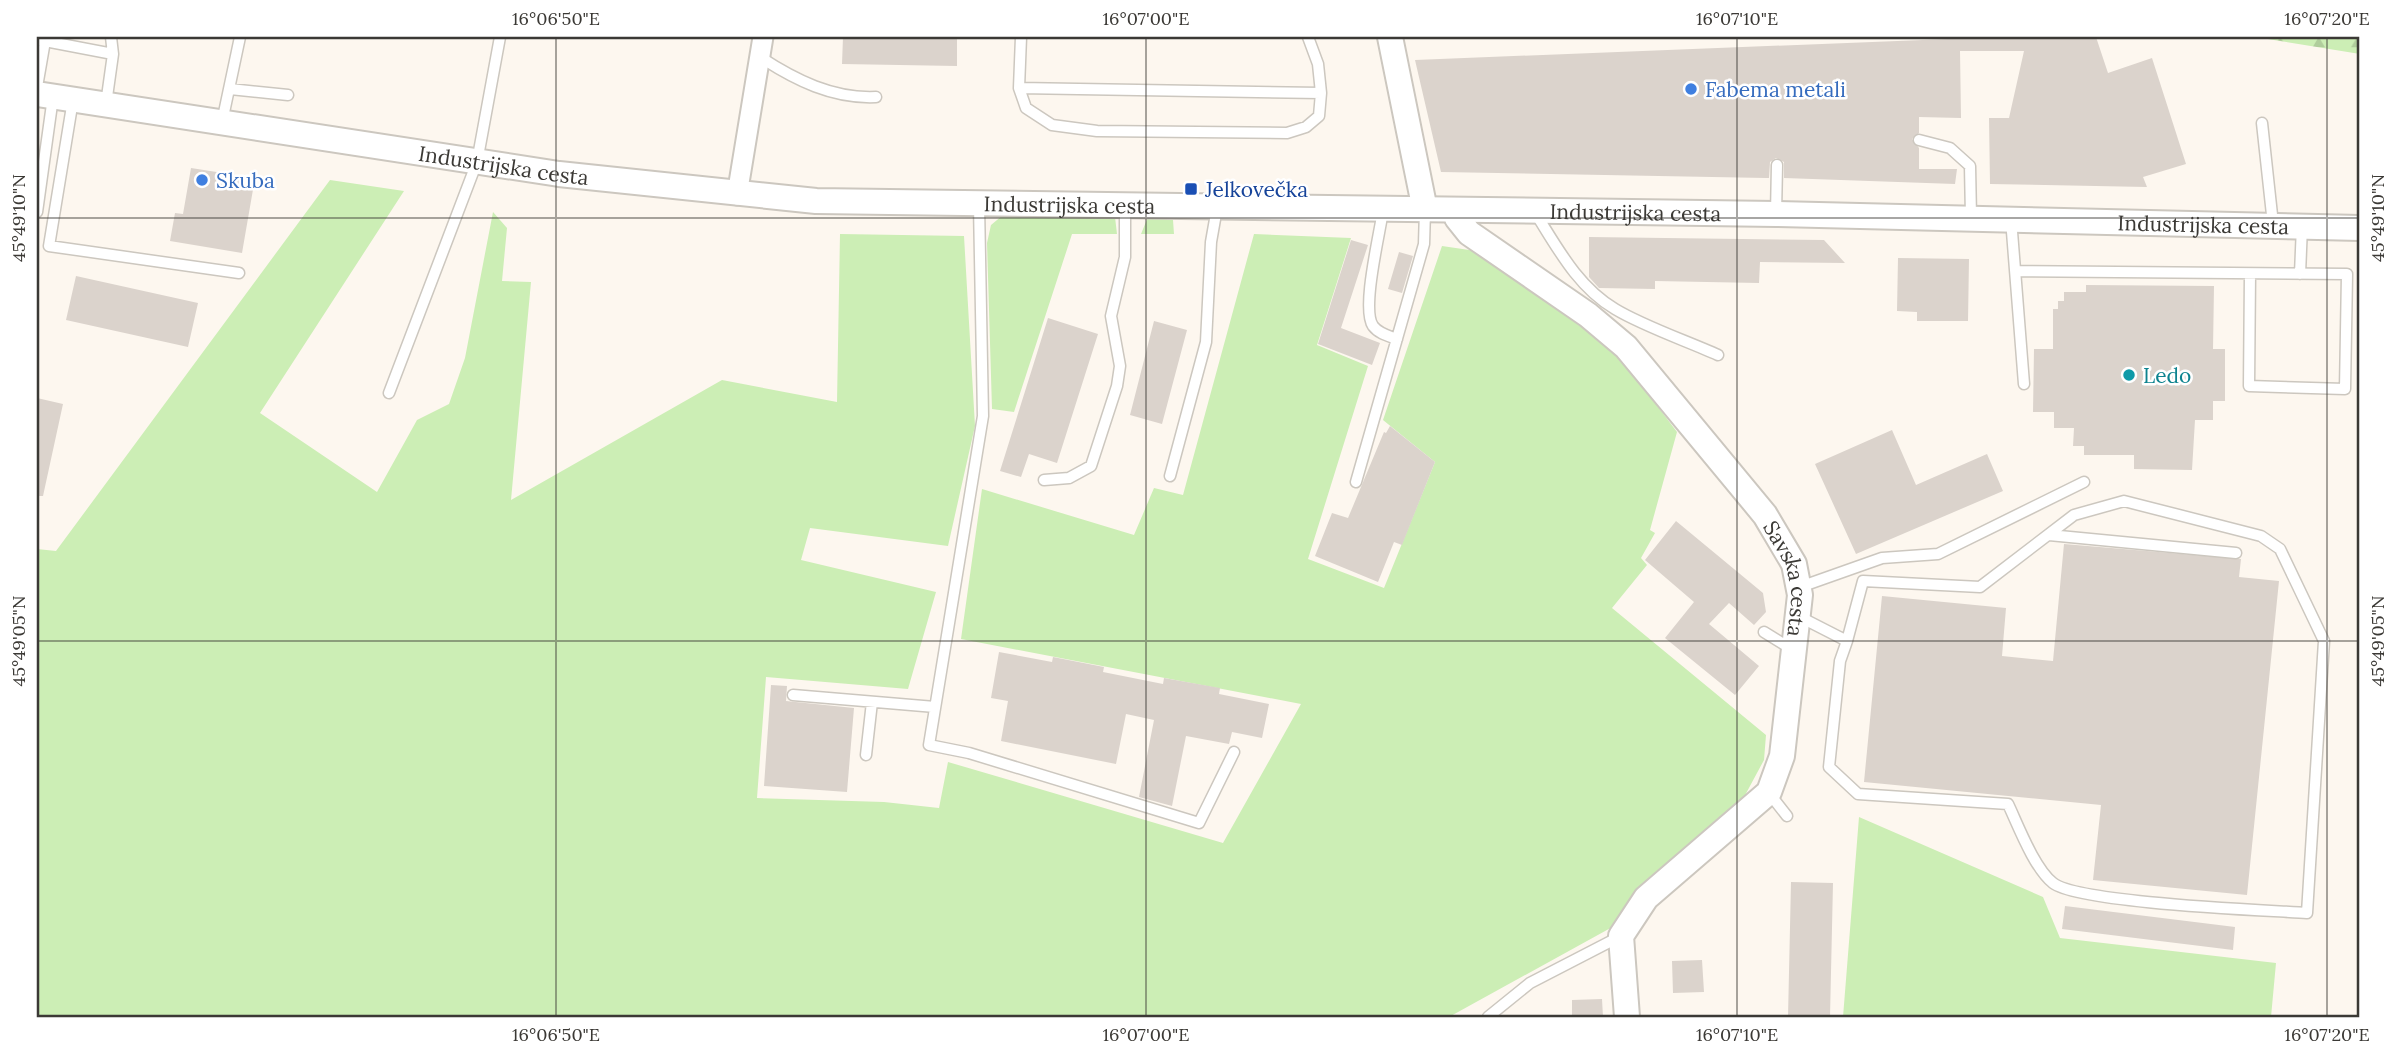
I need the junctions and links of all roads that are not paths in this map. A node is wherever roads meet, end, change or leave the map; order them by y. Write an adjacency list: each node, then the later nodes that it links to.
1 (111, 37): 9 (lane)
2 (240, 37): 12 (lane)
3 (500, 37): 21 (lane)
4 (763, 37): 10 (street)
5 (1021, 37): 11 (lane)
6 (1308, 37): 13 (lane)
7 (1390, 37): 28 (street)
8 (41, 40): 9 (lane); 14 (lane)
9 (113, 54): 17 (lane)
10 (760, 57): 16 (lane); 23 (street)
11 (1019, 88): 13 (lane); 13 (lane)
12 (230, 89): 15 (lane); 18 (lane)
13 (1321, 93)
14 (50, 94): 17 (street, Industrijska cesta); 31 (lane); 39 (lane)
15 (288, 95)
16 (876, 97)
17 (106, 104): 18 (street, Industrijska cesta)
18 (222, 122): 21 (street, Industrijska cesta)
19 (2262, 123): 35 (lane)
20 (1919, 140): 33 (lane)
21 (477, 162): 23 (street, Industrijska cesta); 45 (lane)
22 (1777, 165): 32 (lane)
23 (737, 195): 24 (street, Industrijska cesta)
24 (979, 205): 25 (street, Industrijska cesta); 59 (lane)
25 (1125, 206): 26 (street, Industrijska cesta); 47 (lane)
26 (1217, 207): 27 (street, Industrijska cesta); 46 (lane)
27 (1383, 210): 28 (street, Industrijska cesta); 42 (lane)
28 (1425, 211): 29 (street, Industrijska cesta); 42 (lane)
29 (1457, 211): 30 (street, Industrijska cesta); 52 (street, Savska cesta)
30 (1534, 211): 32 (street, Industrijska cesta); 43 (lane)
31 (37, 212)
32 (1776, 214): 33 (street, Industrijska cesta)
33 (1971, 218): 34 (street, Industrijska cesta)
34 (2011, 219): 35 (street, Industrijska cesta); 38 (lane)
35 (2273, 225): 36 (street, Industrijska cesta)
36 (2302, 225): 37 (street, Industrijska cesta); 41 (lane)
37 (2360, 228)
38 (2016, 271): 40 (lane); 44 (lane)
39 (239, 273)
40 (2250, 274): 41 (lane); 41 (lane)
41 (2300, 274)
42 (1397, 339): 48 (lane)
43 (1718, 355)
44 (2024, 384)
45 (388, 393)
46 (1170, 476)
47 (1044, 480)
48 (1356, 482)
49 (2084, 482): 52 (lane)
50 (2049, 535): 51 (lane); 55 (lane); 55 (lane)
51 (2236, 553)
52 (1799, 587): 53 (street, Savska cesta)
53 (1799, 616): 55 (lane); 56 (street, Savska cesta)
54 (1764, 632): 56 (lane)
55 (1847, 641)
56 (1794, 651): 62 (street, Savska cesta)
57 (793, 695): 58 (lane)
58 (872, 702): 59 (lane); 61 (lane)
59 (936, 707): 60 (lane)
60 (1234, 752)
61 (866, 755)
62 (1769, 792): 63 (lane); 64 (street, Savska cesta)
63 (1787, 816)
64 (1621, 936): 65 (lane); 66 (street)
65 (1488, 1017)
66 (1628, 1017)

